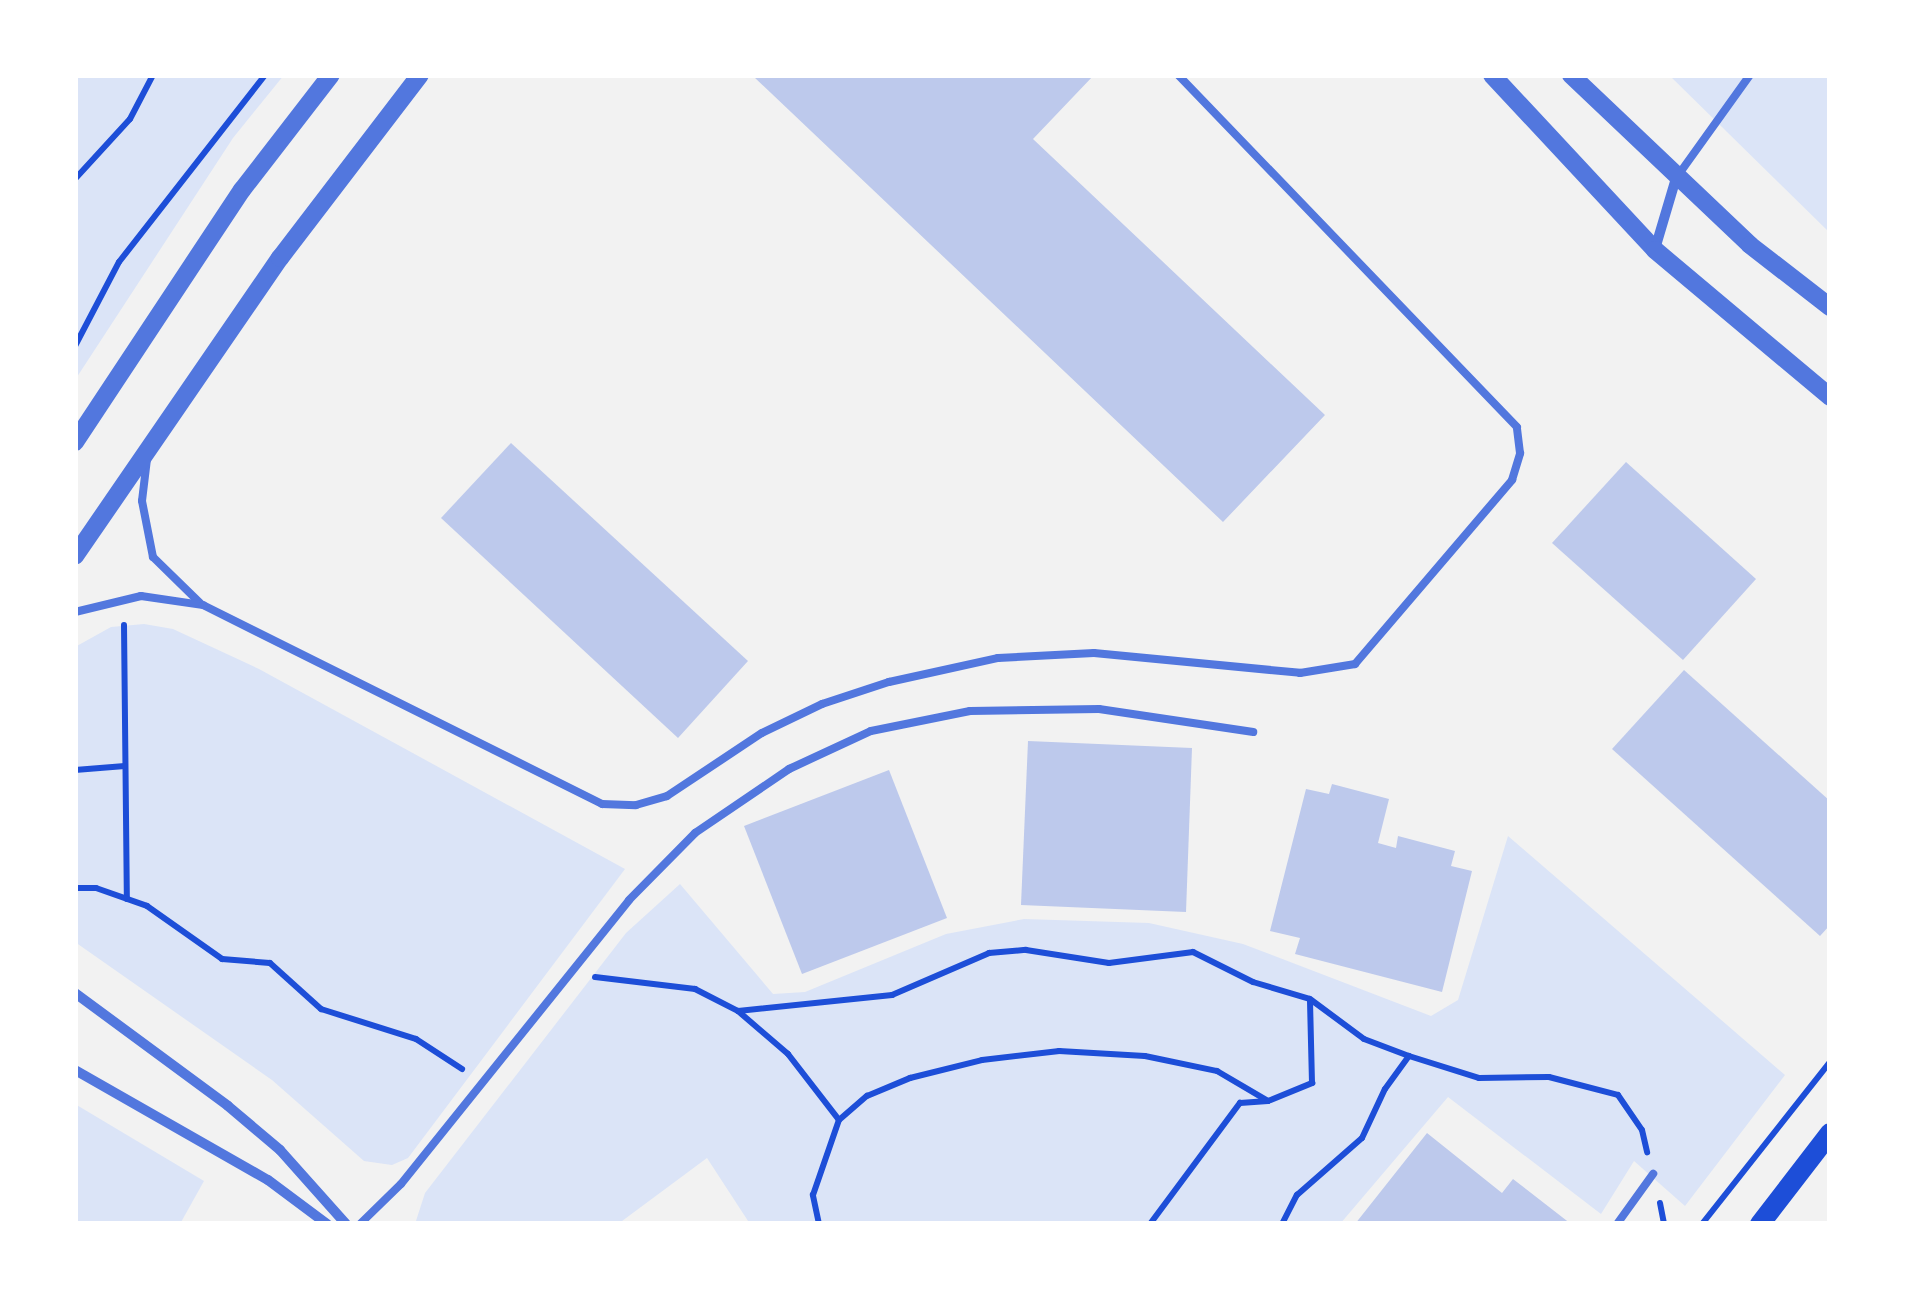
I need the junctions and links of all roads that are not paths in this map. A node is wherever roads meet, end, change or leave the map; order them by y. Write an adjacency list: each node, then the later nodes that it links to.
1 (332, 75): 11 (street)
2 (420, 75): 12 (street)
3 (1178, 75): 14 (lane)
4 (1492, 75): 8 (street)
5 (1572, 75): 7 (street)
6 (1750, 75): 7 (lane)
7 (1676, 178): 8 (street); 9 (street)
8 (1655, 250): 10 (street)
9 (1830, 307)
10 (1830, 397)
11 (75, 442)
12 (150, 442): 13 (street); 14 (lane)
13 (75, 556)
14 (204, 606): 15 (lane)
15 (75, 612)
16 (1252, 732): 23 (lane)
17 (75, 993): 22 (street)
18 (75, 1070): 21 (street)
19 (1830, 1134): 25 (main road)
20 (1653, 1174): 24 (lane)
21 (327, 1224)
22 (346, 1224)
23 (360, 1224)
24 (1617, 1224)
25 (1760, 1224)

